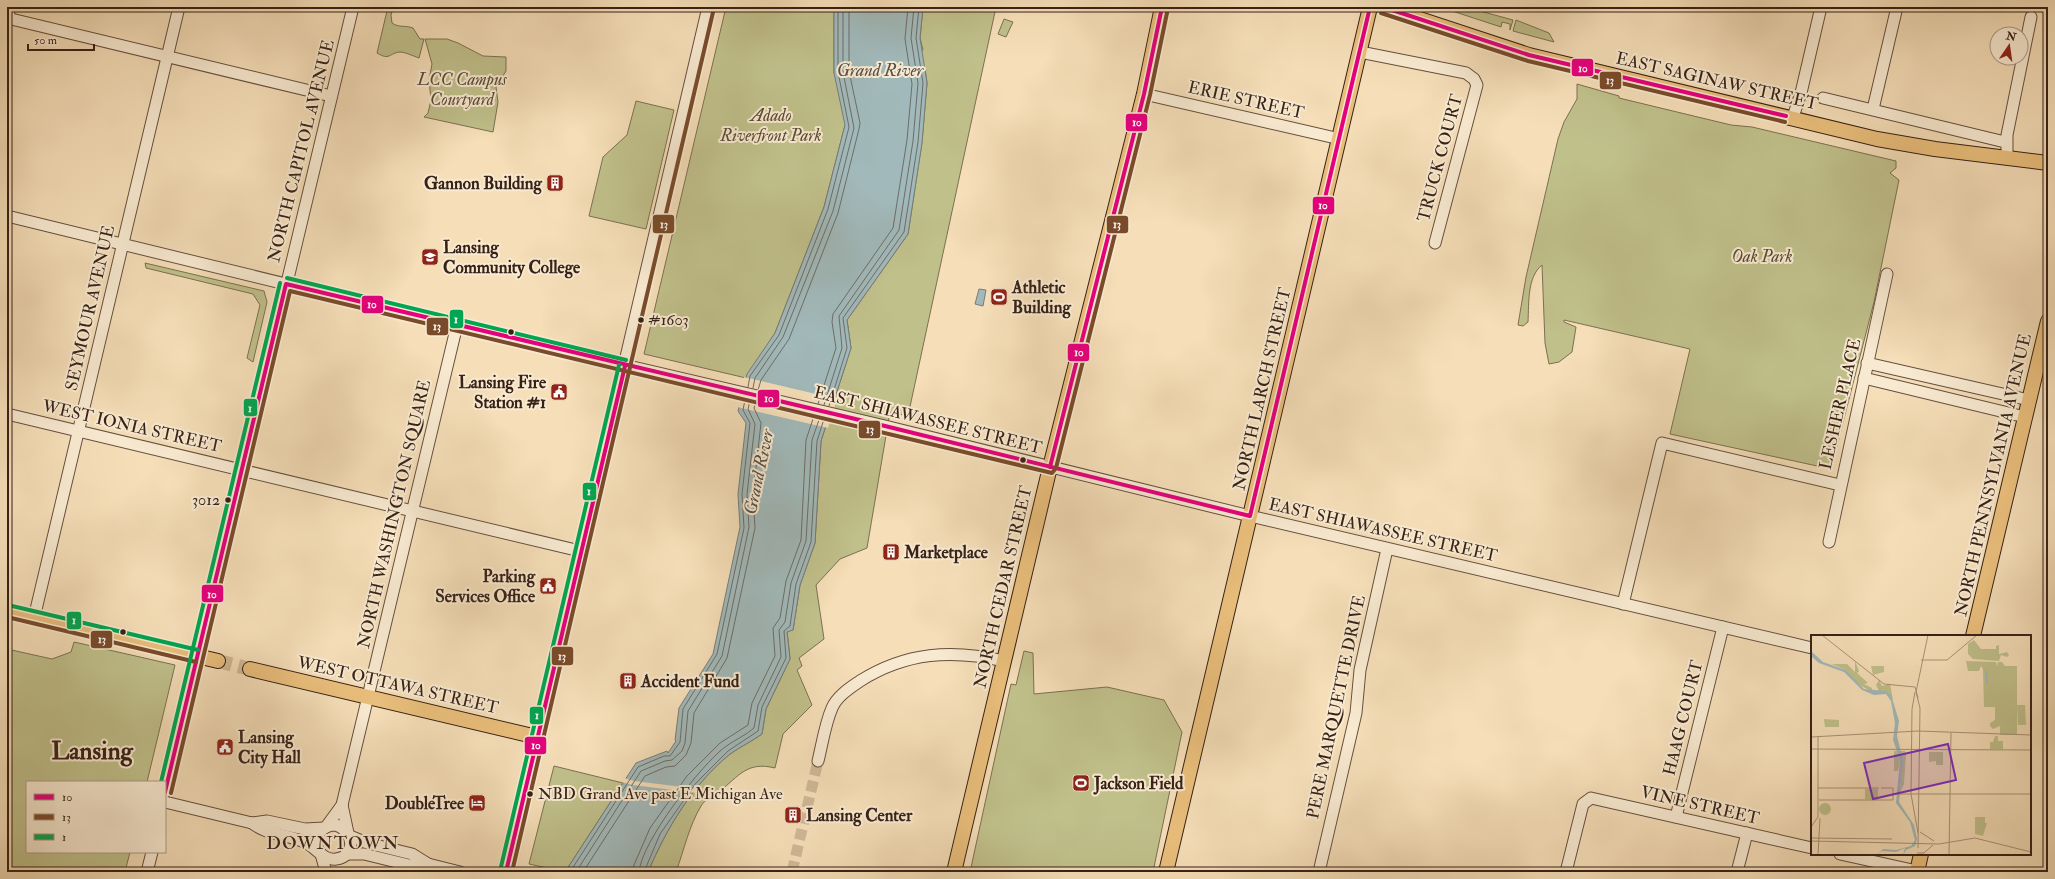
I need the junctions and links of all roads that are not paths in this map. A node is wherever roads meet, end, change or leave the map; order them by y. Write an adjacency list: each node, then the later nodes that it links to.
1 (10, 7): 11 (street)
2 (179, 7): 13 (street, SEYMOUR AVENUE)
3 (353, 7): 15 (street, NORTH CAPITOL AVENUE)
4 (708, 7): 31 (street)
5 (1162, 7): 14 (main road, NORTH CEDAR STREET)
6 (1370, 7): 12 (main road, NORTH LARCH STREET)
7 (1383, 7): 18 (main road, EAST SAGINAW STREET)
8 (1821, 7): 18 (street)
9 (1898, 7): 17 (street)
10 (2032, 17): 20 (street)
11 (7, 19): 13 (street)
12 (1360, 52): 19 (main road, NORTH LARCH STREET); 24 (street, TRUCK COURT)
13 (167, 57): 15 (street); 25 (street, SEYMOUR AVENUE)
14 (1144, 94): 19 (street, ERIE STREET); 37 (main road, NORTH CEDAR STREET)
15 (331, 96): 27 (street, NORTH CAPITOL AVENUE)
16 (1823, 98): 17 (street)
17 (1873, 109): 20 (street)
18 (1793, 117): 21 (main road, EAST SAGINAW STREET)
19 (1340, 139): 41 (main road, NORTH LARCH STREET)
20 (2006, 142): 21 (street)
21 (2007, 158): 22 (main road, EAST SAGINAW STREET)
22 (2048, 163)
23 (7, 216): 25 (street, EAST SHIAWASSEE STREET)
24 (1435, 243)
25 (123, 244): 27 (street, EAST SHIAWASSEE STREET); 36 (street, SEYMOUR AVENUE)
26 (1887, 274): 30 (street, LESHER PLACE)
27 (286, 284): 29 (street, EAST SHIAWASSEE STREET); 38 (street, NORTH CAPITOL AVENUE)
28 (2048, 321): 33 (main road, NORTH PENNSYLVANIA AVENUE)
29 (457, 325): 31 (street, EAST SHIAWASSEE STREET); 40 (street, NORTH WASHINGTON SQUARE)
30 (1867, 363): 32 (street, LESHER PLACE); 33 (street)
31 (625, 366): 37 (street, EAST SHIAWASSEE STREET); 44 (street)
32 (1864, 378): 35 (street); 39 (street, LESHER PLACE)
33 (2029, 400): 35 (main road, NORTH PENNSYLVANIA AVENUE)
34 (7, 414): 36 (street, WEST IONIA STREET)
35 (2025, 417): 49 (main road, NORTH PENNSYLVANIA AVENUE)
36 (78, 431): 38 (street, WEST IONIA STREET); 47 (street, SEYMOUR AVENUE)
37 (1050, 467): 41 (street, EAST SHIAWASSEE STREET); 53 (main road, NORTH CEDAR STREET)
38 (242, 470): 40 (street, WEST IONIA STREET); 51 (street, NORTH CAPITOL AVENUE)
39 (1840, 485): 42 (street, LESHER PLACE); 45 (street)
40 (412, 510): 44 (street, WEST IONIA STREET); 55 (street, NORTH WASHINGTON SQUARE)
41 (1250, 516): 43 (street, EAST SHIAWASSEE STREET); 79 (main road, NORTH LARCH STREET)
42 (1829, 542)
43 (1387, 549): 45 (street, EAST SHIAWASSEE STREET); 80 (street, PERE MARQUETTE DRIVE)
44 (580, 551): 56 (street)
45 (1623, 604): 48 (street, EAST SHIAWASSEE STREET)
46 (7, 611): 47 (main road)
47 (34, 618): 51 (main road)
48 (1723, 627): 50 (street, EAST SHIAWASSEE STREET); 61 (street, HAAG COURT)
49 (1973, 635)
50 (1811, 648)
51 (197, 656): 52 (main road); 58 (street, NORTH CAPITOL AVENUE)
52 (218, 661)
53 (1004, 661): 57 (street); 78 (main road, NORTH CEDAR STREET)
54 (250, 669): 55 (main road, WEST OTTAWA STREET)
55 (368, 697): 56 (main road, WEST OTTAWA STREET); 60 (street, NORTH WASHINGTON SQUARE)
56 (537, 737): 77 (main road)
57 (818, 761)
58 (166, 788)
59 (166, 802): 62 (street)
60 (342, 805): 63 (street); 65 (street)
61 (1676, 817): 64 (street, VINE STREET); 81 (street, VINE STREET)
62 (252, 823): 63 (street); 68 (street)
63 (325, 828): 65 (street); 68 (street)
64 (1747, 833): 66 (street, VINE STREET); 82 (street)
65 (349, 834): 71 (street); 72 (street)
66 (1811, 848)
67 (152, 853): 73 (street)
68 (320, 853): 71 (street); 74 (street)
69 (1844, 855): 83 (street)
70 (1921, 855): 83 (main road)
71 (343, 856): 72 (street); 75 (street)
72 (428, 864): 76 (street)
73 (147, 872)
74 (326, 872)
75 (330, 872)
76 (460, 872)
77 (506, 872)
78 (954, 872)
79 (1166, 872)
80 (1319, 872)
81 (1566, 872)
82 (1737, 872)
83 (1917, 872)

